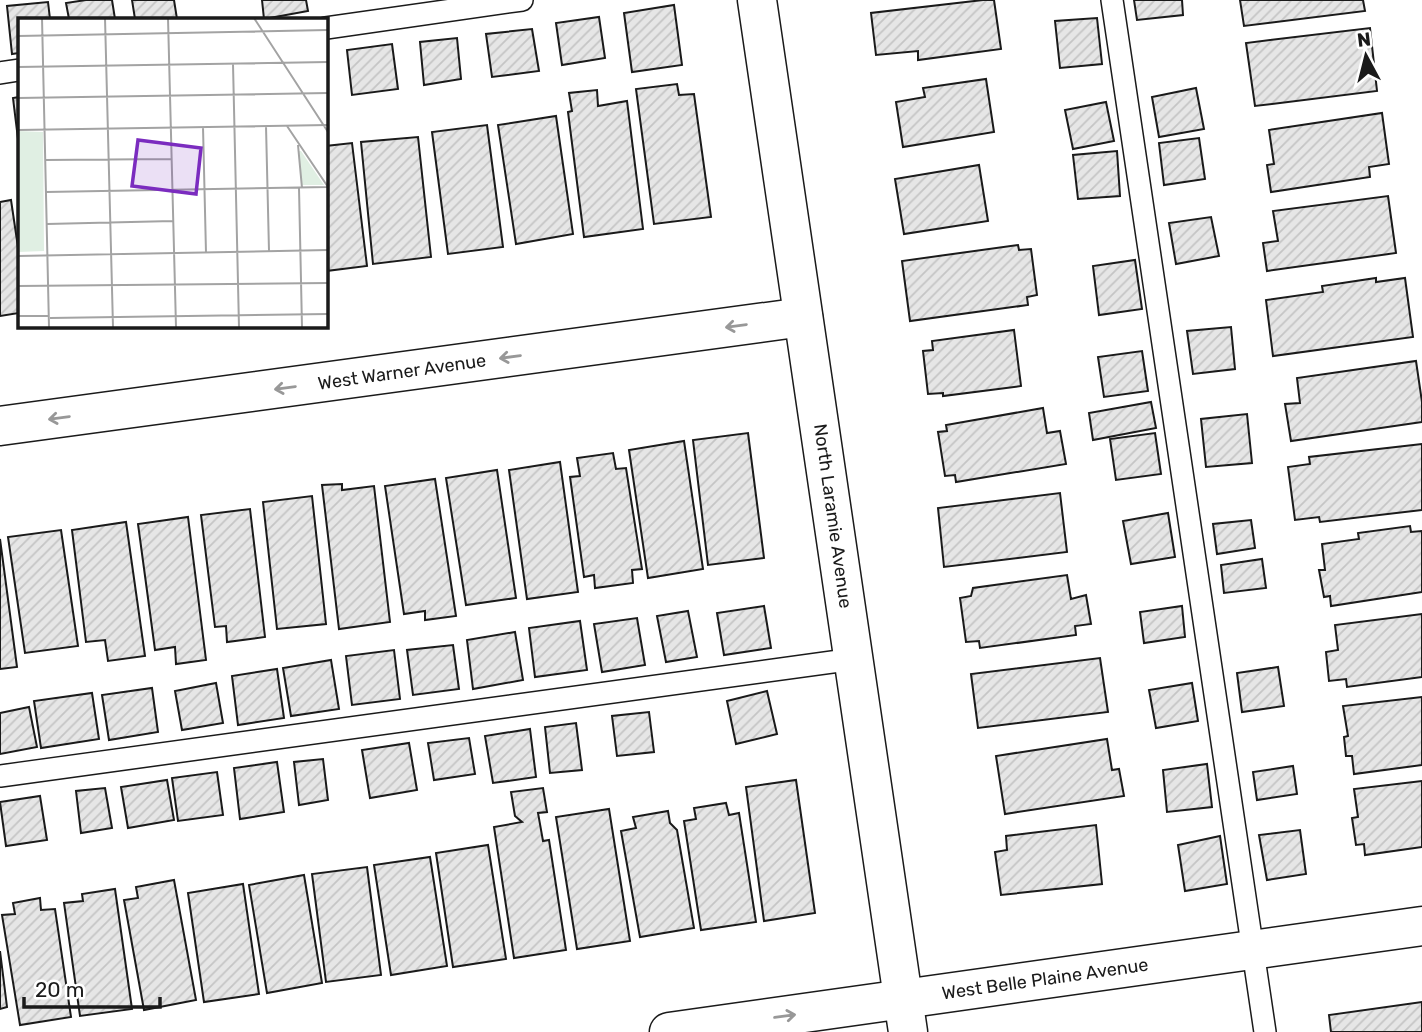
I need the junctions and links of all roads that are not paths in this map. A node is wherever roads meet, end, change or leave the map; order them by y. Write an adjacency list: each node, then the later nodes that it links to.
1 (522, 0): 4 (lane)
2 (757, 0): 7 (street, North Laramie Avenue)
3 (1112, 0): 12 (lane)
4 (327, 27)
5 (18, 71): 6 (lane)
6 (0, 73)
7 (803, 317): 8 (street, West Warner Avenue, one-way to 8); 9 (street, North Laramie Avenue)
8 (0, 426)
9 (854, 659): 10 (lane); 13 (street, North Laramie Avenue)
10 (0, 776)
11 (1422, 926): 12 (street, West Belle Plaine Avenue)
12 (1253, 950): 13 (street, West Belle Plaine Avenue); 15 (lane)
13 (906, 1015): 14 (street, West Belle Plaine Avenue, one-way to 13)
14 (668, 1032)
15 (1265, 1032)

